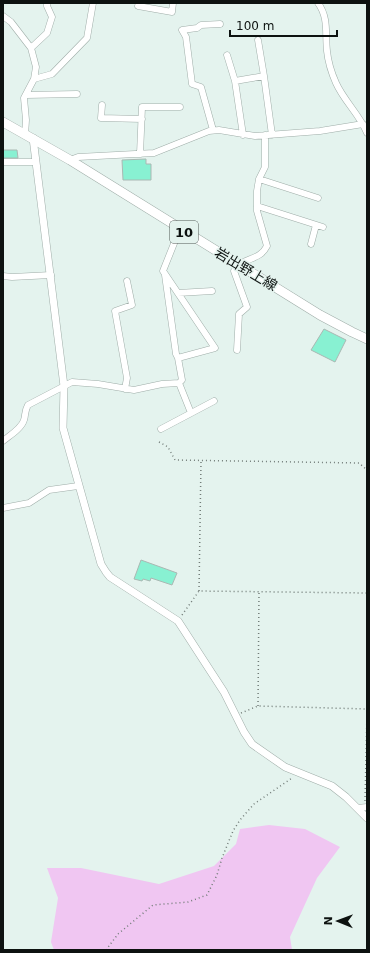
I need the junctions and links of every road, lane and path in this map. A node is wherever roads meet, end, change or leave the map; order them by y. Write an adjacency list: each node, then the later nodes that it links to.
1 (47, 3): 9 (street)
2 (93, 3): 12 (street)
3 (139, 3): 4 (street)
4 (173, 3)
5 (318, 3): 20 (street)
6 (3, 16): 9 (street)
7 (220, 24): 21 (street)
8 (258, 40): 11 (street)
9 (32, 48): 12 (street)
10 (227, 55): 13 (street)
11 (264, 76): 13 (street); 24 (street)
12 (34, 79): 15 (street)
13 (235, 81): 23 (street)
14 (77, 94): 15 (street)
15 (26, 95): 25 (street)
16 (102, 105): 18 (street)
17 (180, 107): 18 (street)
18 (142, 119): 26 (street)
19 (3, 122): 25 (main road, 岩出野上線 / 10)
20 (363, 124): 22 (street); 24 (street)
21 (214, 130): 23 (street); 26 (street)
22 (367, 133)
23 (243, 135): 24 (street)
24 (268, 135): 30 (street)
25 (29, 136): 27 (main road, 岩出野上線 / 10); 29 (street)
26 (140, 154): 27 (street)
27 (70, 160): 35 (main road, 岩出野上線 / 10)
28 (3, 162): 29 (street)
29 (36, 162): 38 (street)
30 (259, 179): 31 (street); 32 (street)
31 (318, 198)
32 (257, 206): 33 (street); 37 (street)
33 (316, 225): 34 (street); 36 (street)
34 (323, 227)
35 (181, 230): 37 (main road, 岩出野上線 / 10); 39 (street)
36 (312, 244)
37 (238, 265): 44 (main road, 岩出野上線 / 10); 45 (street)
38 (51, 275): 40 (street); 48 (street)
39 (165, 275): 43 (street); 46 (street)
40 (3, 276)
41 (127, 281): 49 (street)
42 (212, 291): 43 (street)
43 (178, 293): 46 (street)
44 (367, 339)
45 (237, 350)
46 (178, 358): 47 (street)
47 (179, 383): 49 (street); 51 (street)
48 (64, 386): 49 (street); 53 (street); 57 (street)
49 (124, 389)
50 (214, 401): 51 (street)
51 (191, 413): 52 (street)
52 (161, 429)
53 (3, 441)
54 (159, 442): 55 (path)
55 (201, 461): 56 (path); 59 (path)
56 (367, 470)
57 (78, 486): 58 (street); 62 (street)
58 (3, 508)
59 (199, 591): 60 (path); 62 (path)
60 (259, 591): 61 (path); 63 (path)
61 (367, 593)
62 (178, 621): 65 (street)
63 (258, 706): 64 (path); 65 (path)
64 (367, 710): 67 (path)
65 (236, 716): 66 (street)
66 (299, 773): 68 (street); 70 (path)
67 (366, 807): 68 (street)
68 (357, 808): 69 (street)
69 (367, 818)
70 (106, 950)

